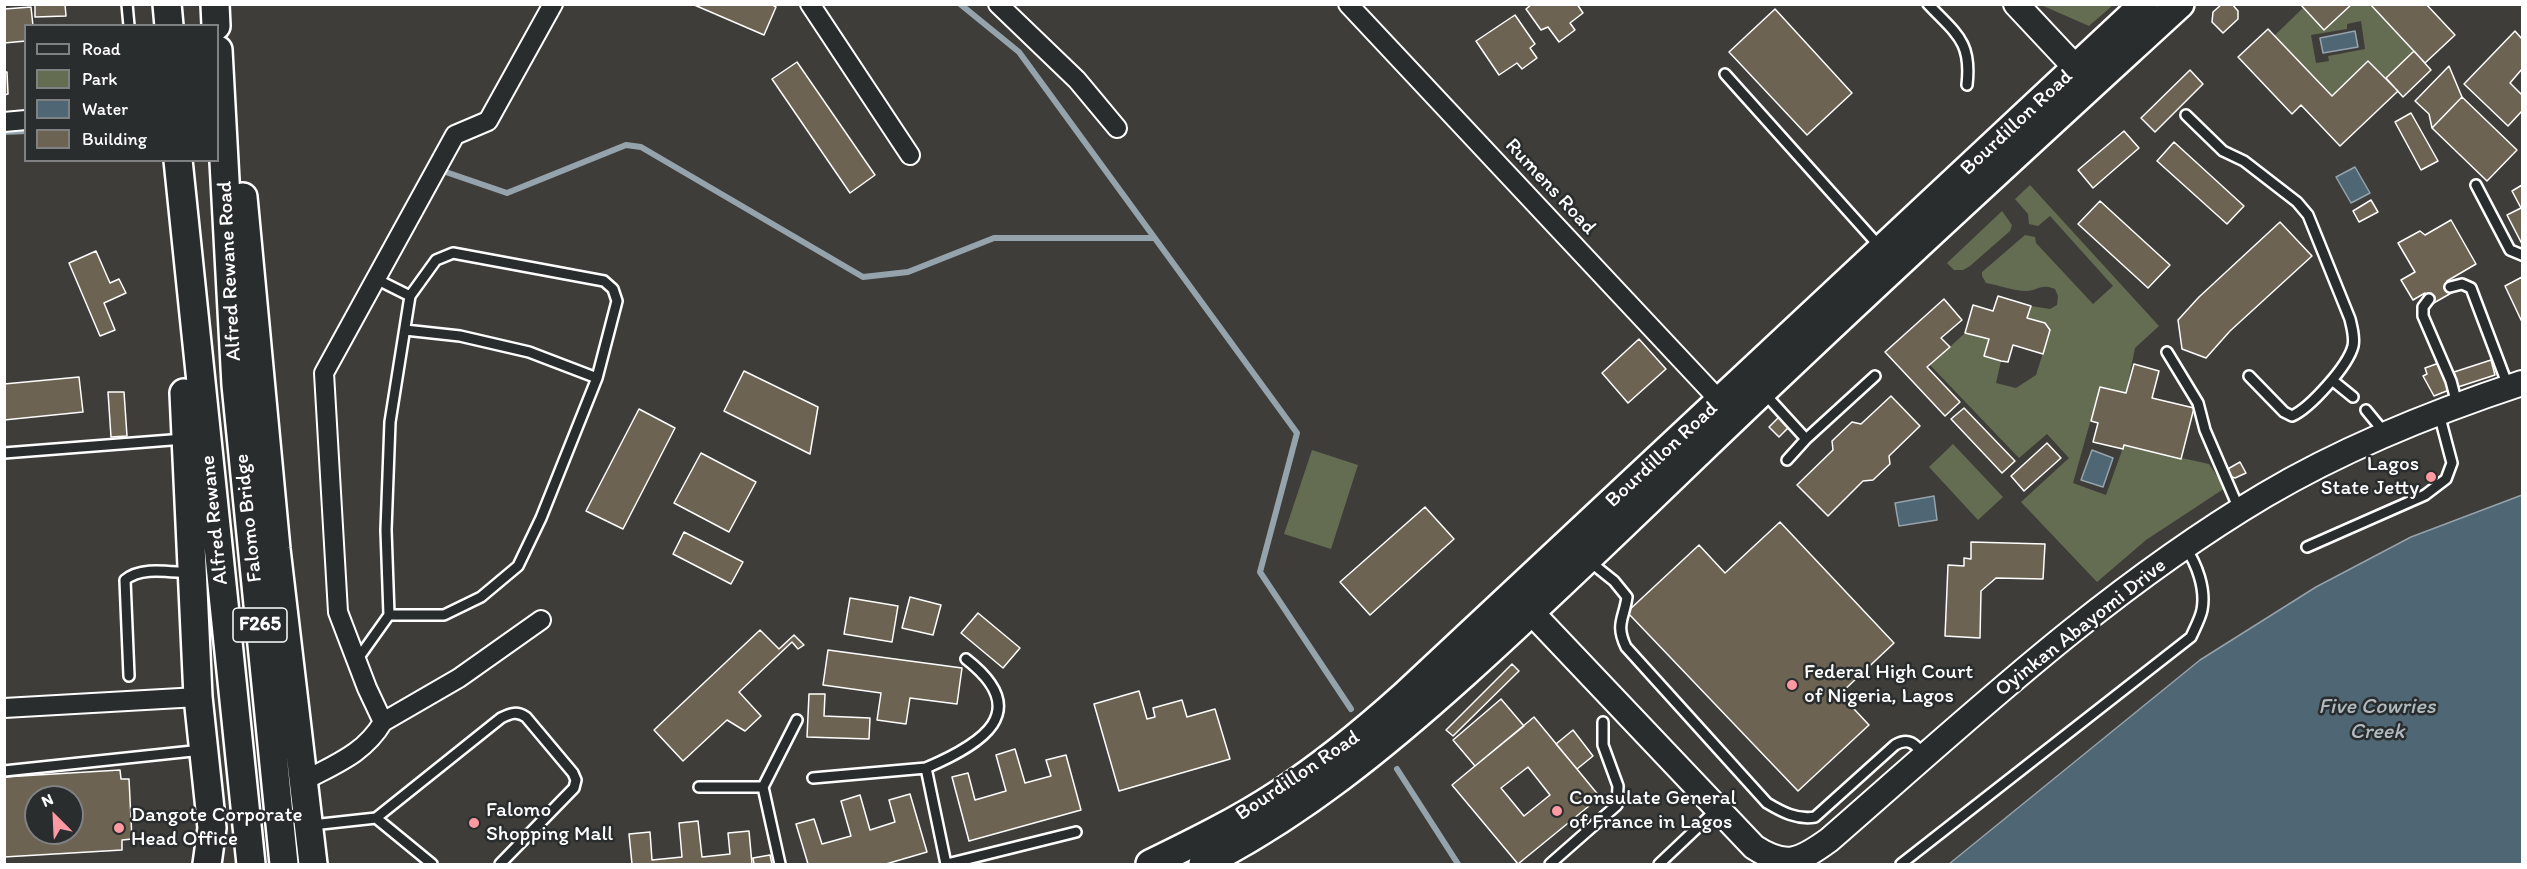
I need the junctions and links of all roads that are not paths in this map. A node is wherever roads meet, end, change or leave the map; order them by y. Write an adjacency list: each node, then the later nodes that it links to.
1 (127, 4): 12 (lane)
2 (167, 4): 13 (main road)
3 (215, 4): 14 (main road)
4 (553, 4): 29 (street)
5 (810, 4): 23 (street)
6 (998, 4): 22 (street)
7 (1348, 4): 44 (street, Rumens Road)
8 (1928, 4): 18 (lane)
9 (2016, 4): 15 (street)
10 (2144, 4): 15 (main road, Bourdillon Road)
11 (2180, 4): 42 (main road, Bourdillon Road)
12 (129, 24)
13 (169, 24)
14 (216, 24)
15 (2076, 68): 27 (main road, Bourdillon Road)
16 (1725, 74): 27 (lane)
17 (219, 82): 40 (main road, Alfred Rewane Road / F265); 73 (main road)
18 (1967, 85)
19 (2186, 115): 38 (lane)
20 (24, 120): 21 (street)
21 (4, 122)
22 (1117, 128)
23 (910, 155)
24 (176, 162): 41 (main road, Alfred Rewane Road / F265)
25 (176, 162): 48 (main road)
26 (2476, 185): 28 (lane)
27 (1882, 250): 44 (main road, Bourdillon Road)
28 (2523, 255)
29 (376, 279): 31 (lane); 61 (street)
30 (2450, 287): 39 (lane)
31 (410, 296): 33 (lane); 37 (lane)
32 (2428, 299): 45 (lane)
33 (405, 330): 37 (lane); 58 (lane)
34 (2167, 352): 52 (lane)
35 (1875, 376): 49 (lane)
36 (2250, 376): 38 (lane)
37 (597, 378): 58 (lane)
38 (2332, 380): 43 (lane)
39 (2515, 385): 45 (street, Oyinkan Abayomi Drive)
40 (236, 386): 83 (main road, Falomo Bridge / F265)
41 (201, 391): 82 (main road, Alfred Rewane / F265)
42 (1762, 391): 49 (lane); 55 (main road, Bourdillon Road)
43 (2353, 397)
44 (1720, 401): 57 (main road, Bourdillon Road)
45 (2448, 408): 47 (street, Oyinkan Abayomi Drive); 53 (lane)
46 (2366, 410): 47 (lane)
47 (2386, 434): 52 (street, Oyinkan Abayomi Drive)
48 (186, 438): 50 (lane); 56 (main road)
49 (1806, 439): 51 (lane)
50 (4, 453)
51 (1787, 460)
52 (2240, 512): 54 (street, Oyinkan Abayomi Drive)
53 (2307, 547)
54 (2185, 548): 69 (street, Oyinkan Abayomi Drive); 93 (lane)
55 (1587, 559): 57 (main road, Bourdillon Road); 69 (lane)
56 (191, 573): 62 (lane); 63 (main road)
57 (1522, 605): 76 (street, Oyinkan Abayomi Drive); 80 (main road, Bourdillon Road); 89 (main road, Bourdillon Road)
58 (388, 615): 61 (lane)
59 (541, 620): 66 (street)
60 (966, 659): 70 (lane)
61 (357, 660): 66 (street)
62 (129, 676)
63 (198, 697): 64 (street); 68 (main road)
64 (4, 708)
65 (797, 720): 75 (lane)
66 (383, 722): 73 (street)
67 (1603, 722): 91 (lane)
68 (204, 750): 71 (lane); 81 (main road)
69 (1926, 756): 76 (street, Oyinkan Abayomi Drive)
70 (926, 768): 72 (lane); 88 (lane)
71 (4, 771)
72 (813, 778)
73 (304, 781): 78 (main road)
74 (699, 787): 75 (lane)
75 (764, 787): 87 (lane)
76 (1718, 809): 92 (lane)
77 (376, 818): 78 (lane); 85 (lane); 86 (lane)
78 (309, 825): 84 (main road)
79 (1076, 832): 88 (lane)
80 (1230, 858): 90 (main road, Bourdillon Road)
81 (207, 864)
82 (251, 864)
83 (284, 864)
84 (314, 864)
85 (432, 864)
86 (500, 864)
87 (780, 864)
88 (946, 864)
89 (1150, 864)
90 (1203, 864)
91 (1550, 864)
92 (1659, 864)
93 (1901, 864)

